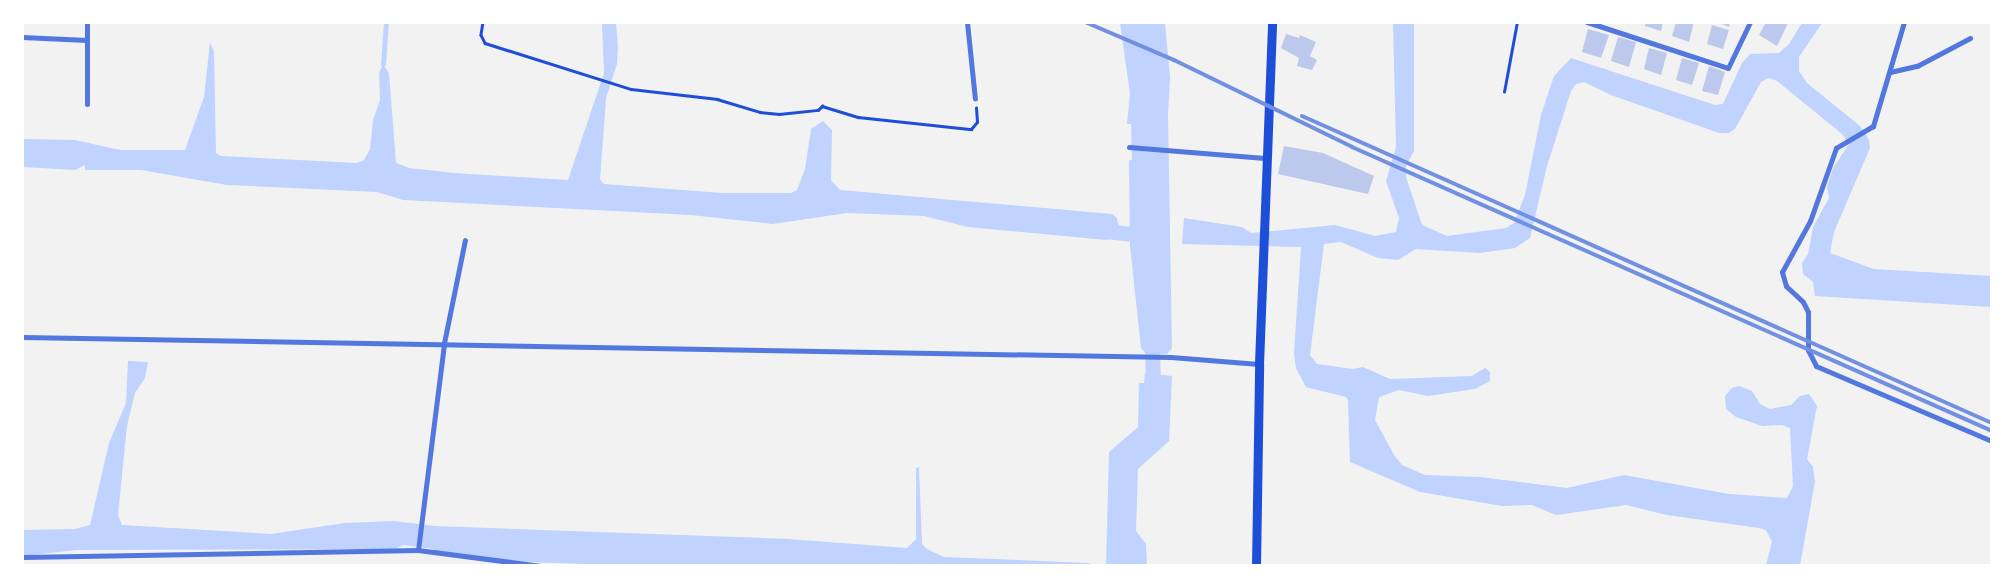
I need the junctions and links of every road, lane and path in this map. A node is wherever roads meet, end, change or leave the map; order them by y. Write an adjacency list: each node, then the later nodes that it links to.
1 (87, 22): 11 (street)
2 (483, 22): 14 (path)
3 (967, 22): 14 (street)
4 (1272, 22): 17 (main road)
5 (1516, 22): 13 (path)
6 (1587, 22): 7 (street)
7 (1750, 22)
8 (1904, 22): 12 (street)
9 (22, 37): 11 (street)
10 (1970, 38): 12 (street)
11 (88, 40): 15 (street)
12 (1890, 72): 22 (street)
13 (1504, 92)
14 (975, 99)
15 (87, 104)
16 (1129, 147): 17 (street)
17 (1265, 158): 21 (main road)
18 (465, 240): 20 (street)
19 (22, 338): 20 (street)
20 (444, 343): 21 (street); 23 (street)
21 (1259, 364): 27 (main road)
22 (1992, 441)
23 (418, 550): 24 (street); 25 (street)
24 (22, 557)
25 (521, 565): 26 (street)
26 (541, 566)
27 (1256, 566)
28 (1369, 566): 29 (street)
29 (1390, 566)

